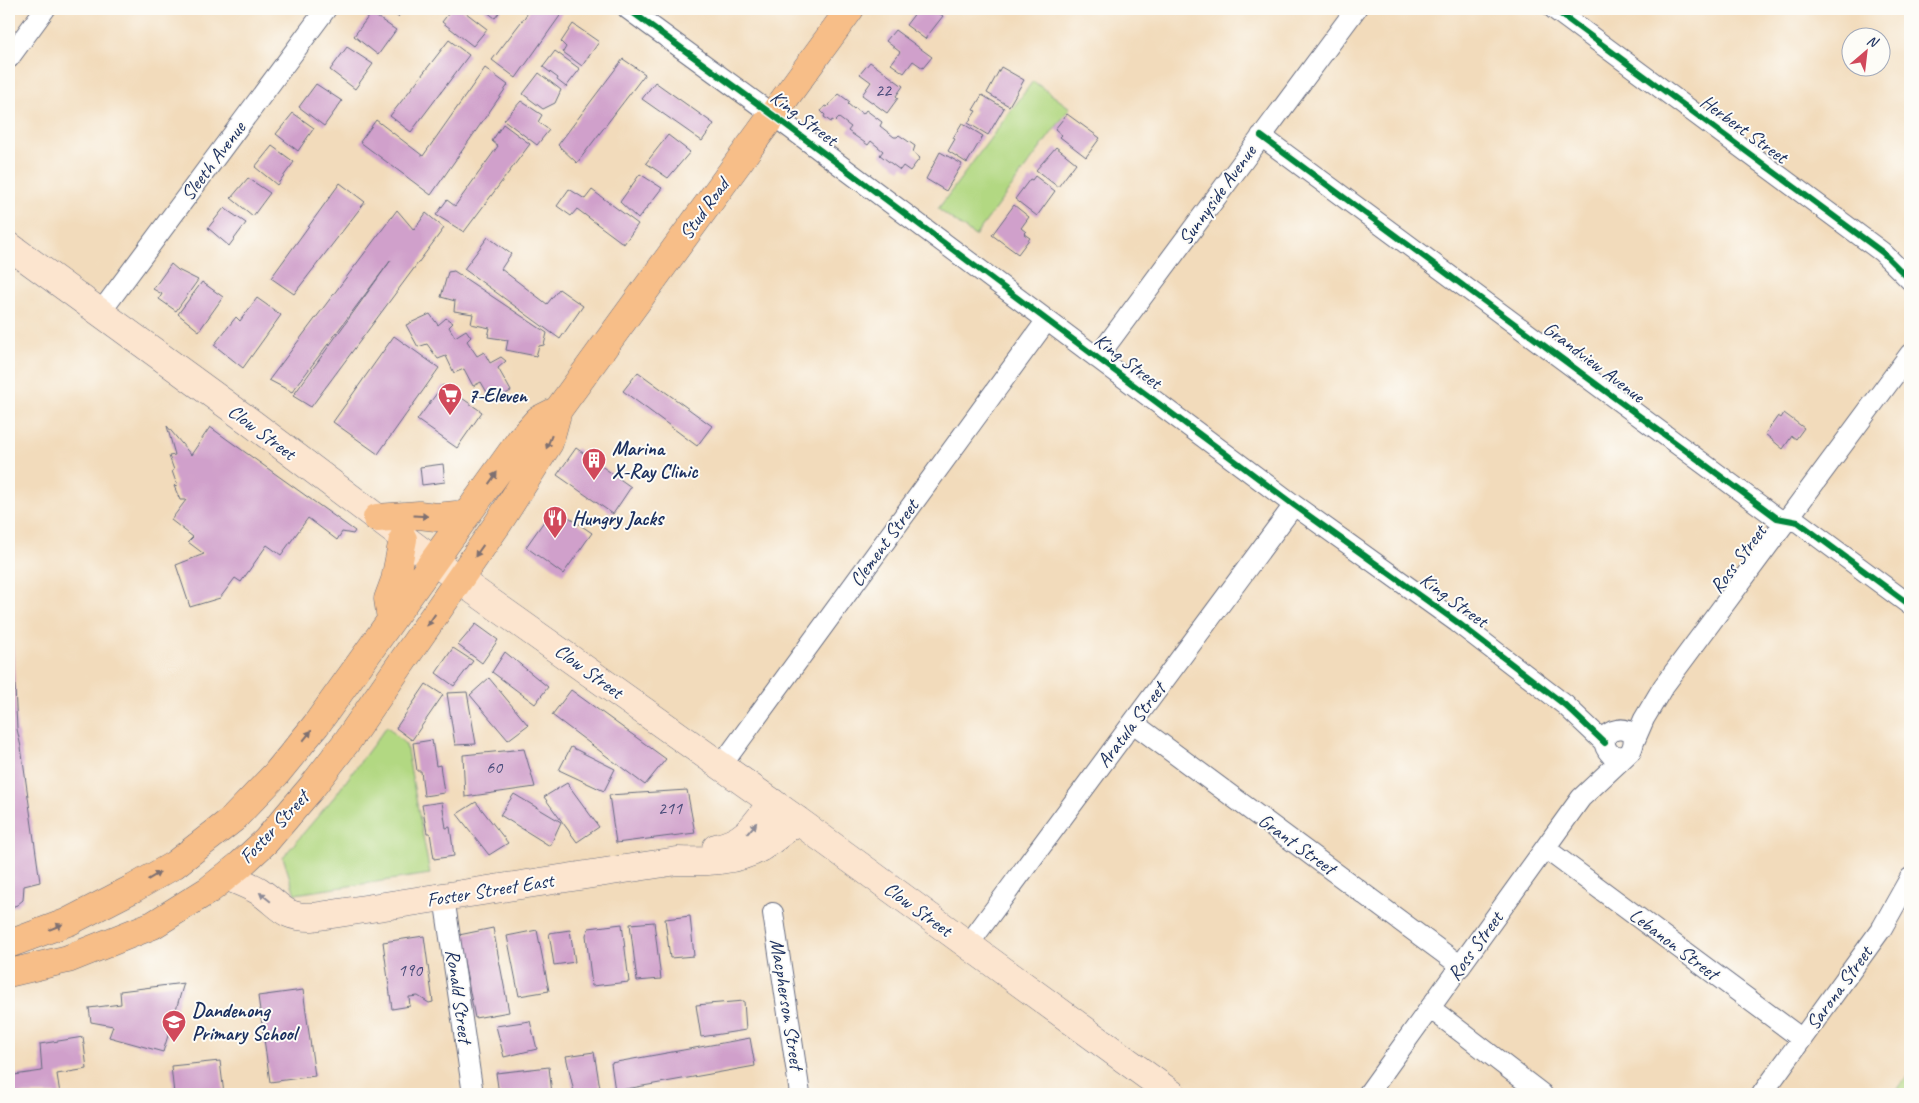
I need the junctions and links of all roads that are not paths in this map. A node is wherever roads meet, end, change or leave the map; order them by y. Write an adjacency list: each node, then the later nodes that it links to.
1 (45, 9): 7 (street)
2 (326, 9): 14 (street, Sleeth Avenue)
3 (628, 9): 8 (street, King Street)
4 (850, 9): 8 (highway, Stud Road)
5 (1356, 9): 9 (street, Sunnyside Avenue)
6 (1554, 9): 11 (street, Herbert Street)
7 (9, 58)
8 (773, 115): 15 (street, King Street); 18 (highway, Stud Road)
9 (1261, 136): 17 (street, Sunnyside Avenue); 22 (street, Grandview Avenue)
10 (9, 246): 14 (main road, Clow Street)
11 (1882, 252): 12 (street, Herbert Street); 13 (street, Herbert Street)
12 (1910, 266)
13 (1910, 280)
14 (100, 313): 21 (main road, Clow Street)
15 (1047, 320): 17 (street, King Street); 30 (street, Clement Street)
16 (1910, 354): 22 (street, Ross Street)
17 (1096, 358): 19 (street, King Street)
18 (558, 410): 20 (highway, Stud Road, one-way to 18); 25 (highway, Stud Road, one-way to 25)
19 (1294, 505): 28 (street, Aratula Street); 29 (street, King Street)
20 (465, 517): 21 (highway, one-way to 20); 24 (highway, Stud Road)
21 (377, 518): 23 (main road, Clow Street)
22 (1787, 520): 26 (street, Grandview Avenue); 29 (street, Ross Street)
23 (403, 539): 24 (main road, Clow Street); 27 (highway)
24 (432, 560): 25 (main road, Clow Street); 27 (highway, Foster Street)
25 (458, 579): 30 (main road, Clow Street); 35 (highway, Foster Street, one-way to 35)
26 (1910, 605)
27 (392, 621): 38 (highway, Foster Street, one-way to 27)
28 (1133, 723): 42 (street, Aratula Street); 43 (street, Grant Street)
29 (1617, 740): 33 (street, Ross Street)
30 (721, 766): 31 (main road, Clow Street)
31 (772, 802): 32 (main road, Clow Street); 34 (main road, Foster Street East, one-way to 31)
32 (796, 820): 34 (main road, Foster Street East); 42 (main road, Clow Street)
33 (1546, 849): 43 (street, Ross Street); 46 (street, Lebanon Street)
34 (677, 861): 37 (main road, Foster Street East)
35 (226, 876): 37 (main road, Foster Street East, one-way to 35); 40 (highway, Foster Street)
36 (1910, 878): 46 (street, Sarona Street)
37 (444, 898): 47 (street, Ronald Street)
38 (100, 906): 40 (highway); 41 (highway, Foster Street, one-way to 38)
39 (773, 913): 48 (street, Macpherson Street)
40 (115, 940): 44 (highway, Foster Street)
41 (9, 944)
42 (968, 945): 49 (main road, Clow Street)
43 (1462, 966): 45 (street, Ross Street)
44 (9, 972)
45 (1430, 1008): 50 (street, Ross Street); 51 (street)
46 (1802, 1039): 52 (street, Sarona Street)
47 (473, 1094)
48 (800, 1094)
49 (1172, 1094)
50 (1368, 1094)
51 (1542, 1094)
52 (1762, 1094)

